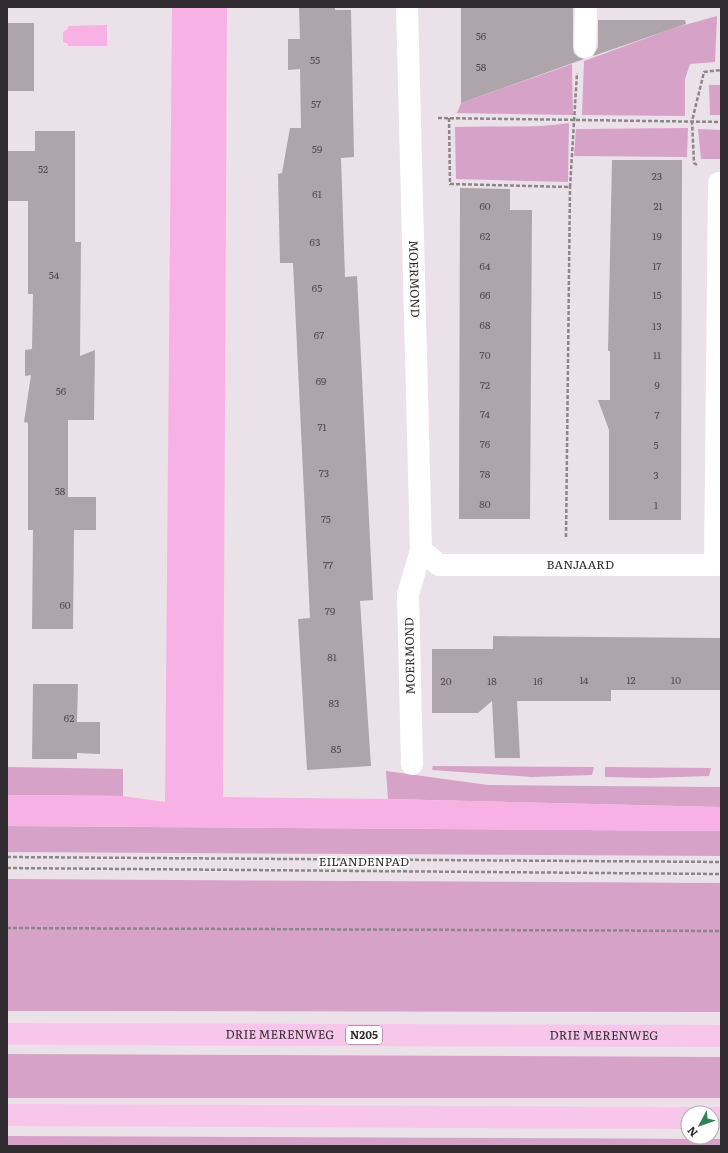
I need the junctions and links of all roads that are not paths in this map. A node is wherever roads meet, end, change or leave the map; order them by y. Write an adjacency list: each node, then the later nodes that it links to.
1 (407, 7): 5 (street, MOERMOND)
2 (586, 7): 3 (street)
3 (585, 47)
4 (719, 183): 6 (street)
5 (422, 550): 6 (street, BANJAARD); 7 (street, MOERMOND)
6 (718, 565)
7 (412, 764)
8 (7, 1034): 9 (highway, DRIE MERENWEG / N205)
9 (721, 1036)
10 (7, 1115): 11 (highway)
11 (680, 1118)

